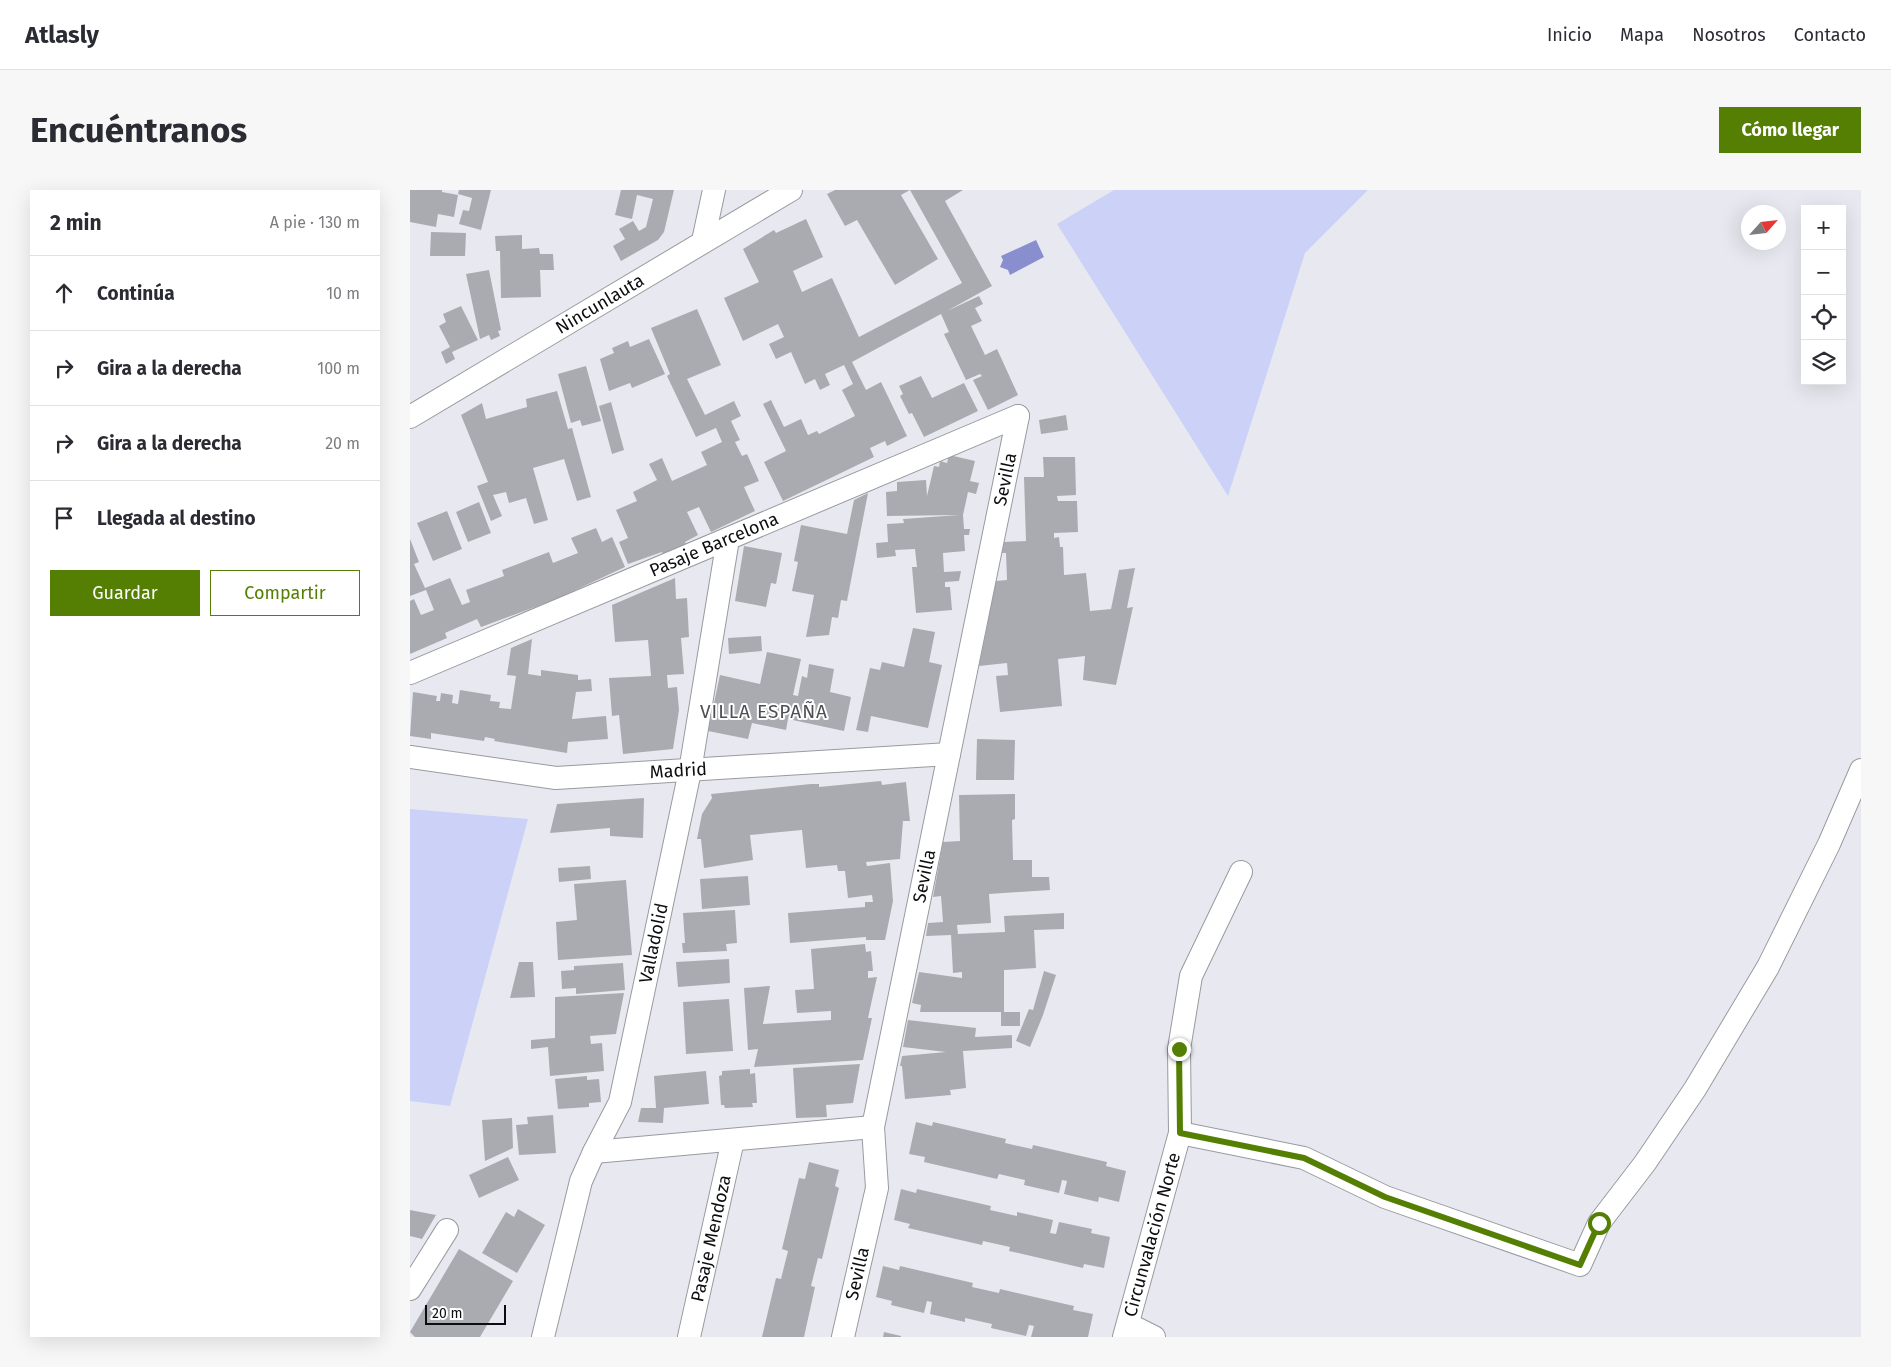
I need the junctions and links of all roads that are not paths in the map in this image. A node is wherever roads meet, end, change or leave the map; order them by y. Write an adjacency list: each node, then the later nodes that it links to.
1 (714, 190): 3 (street)
2 (791, 190): 3 (street, Nincunlauta)
3 (703, 241): 4 (street, Nincunlauta)
4 (410, 416)
5 (1018, 416): 6 (street, Pasaje Barcelona); 8 (street, Sevilla)
6 (728, 539): 7 (street, Pasaje Barcelona); 11 (street, Valladolid)
7 (410, 673)
8 (949, 754): 11 (street, Madrid); 13 (street, Sevilla)
9 (410, 757): 11 (street, Madrid)
10 (1861, 770): 14 (street)
11 (690, 771): 16 (street, Valladolid)
12 (1241, 872): 14 (street, Circunvalación Norte)
13 (873, 1127): 15 (street); 22 (street, Sevilla)
14 (1180, 1133): 19 (street, Circunvalación Norte)
15 (733, 1140): 16 (street); 21 (street, Pasaje Mendoza)
16 (594, 1152): 20 (street, Valladolid)
17 (447, 1230): 18 (street)
18 (410, 1289)
19 (1126, 1330): 23 (street)
20 (543, 1337)
21 (689, 1337)
22 (843, 1337)
23 (1154, 1337)

